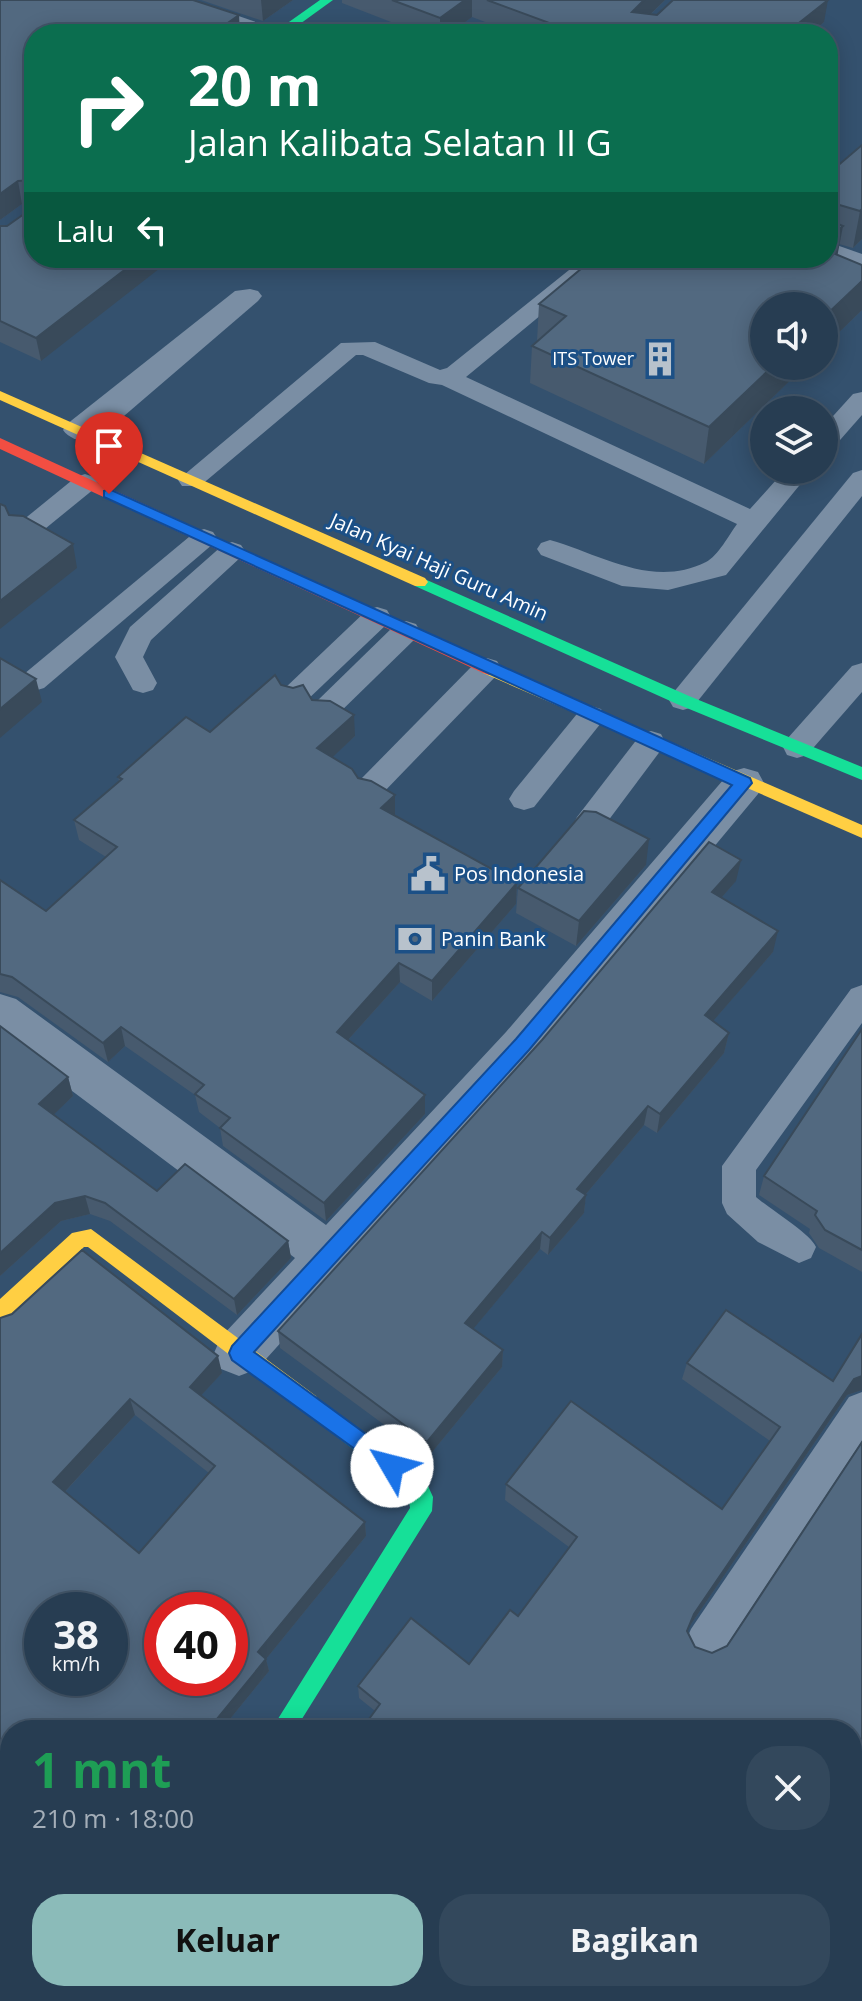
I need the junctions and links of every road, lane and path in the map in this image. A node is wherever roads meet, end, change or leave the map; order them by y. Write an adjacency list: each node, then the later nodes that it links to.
1 (165, 0): 3 (street)
2 (327, 0): 4 (main road)
3 (234, 24)
4 (292, 24)
5 (838, 253): 6 (lane)
6 (862, 262)
7 (586, 268): 8 (lane)
8 (446, 377): 15 (lane); 18 (lane)
9 (0, 395): 12 (main road, Jalan Kyai Haji Guru Amin)
10 (862, 400): 11 (lane)
11 (838, 427)
12 (82, 432): 12 (lane); 15 (main road, Jalan Kyai Haji Guru Amin)
13 (1, 445): 17 (main road)
14 (862, 479): 30 (lane)
15 (191, 480): 30 (main road, Jalan Kyai Haji Guru Amin)
16 (787, 484): 18 (lane)
17 (77, 490): 19 (lane); 20 (main road)
18 (754, 521): 21 (lane)
19 (34, 525)
20 (204, 538): 22 (main road); 27 (lane)
21 (550, 549)
22 (232, 551): 23 (main road); 28 (lane)
23 (377, 617): 24 (main road); 29 (lane)
24 (396, 641): 25 (main road); 31 (lane)
25 (487, 668): 32 (main road); 36 (lane)
26 (862, 673): 33 (lane)
27 (34, 681)
28 (143, 683)
29 (298, 692)
30 (683, 700): 33 (main road, Jalan Kyai Haji Guru Amin)
31 (327, 707)
32 (582, 726): 34 (main road); 37 (lane)
33 (797, 747): 35 (main road, Jalan Kyai Haji Guru Amin)
34 (646, 750): 38 (main road); 39 (lane)
35 (862, 774)
36 (370, 788)
37 (524, 799)
38 (727, 802): 40 (main road); 44 (street)
39 (588, 825)
40 (862, 832)
41 (862, 998): 43 (lane)
42 (0, 1012): 44 (street)
43 (799, 1247)
44 (328, 1254): 46 (street)
45 (0, 1312): 46 (main road)
46 (239, 1353): 49 (main road)
47 (862, 1409): 48 (lane)
48 (705, 1643)
49 (288, 1720)

